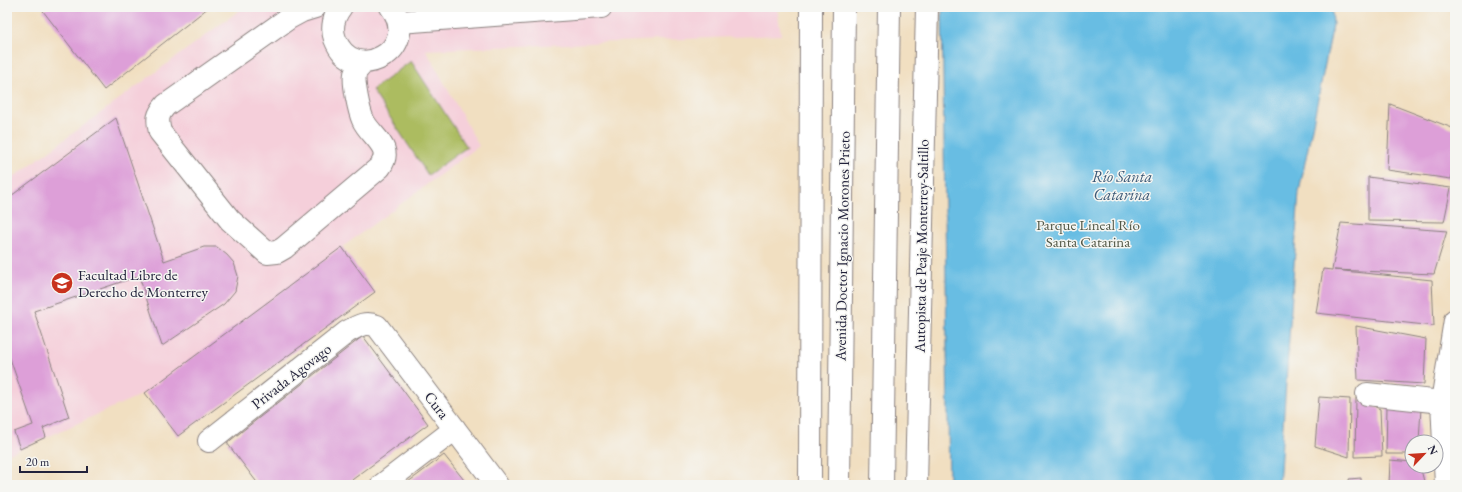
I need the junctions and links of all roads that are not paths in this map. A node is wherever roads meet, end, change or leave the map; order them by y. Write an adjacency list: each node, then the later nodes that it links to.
1 (315, 7): 9 (main road)
2 (341, 7): 9 (main road)
3 (601, 7): 8 (main road)
4 (811, 7): 18 (main road, Avenida Doctor Ignacio Morones Prieto)
5 (844, 7): 19 (main road, Avenida Doctor Ignacio Morones Prieto)
6 (889, 7): 20 (main road)
7 (927, 7): 21 (main road, Autopista de Peaje Monterrey-Saltillo)
8 (395, 14): 9 (main road)
9 (364, 62)
10 (1455, 320): 13 (main road)
11 (377, 326): 14 (main road, Cura); 15 (main road, Privada Agovago)
12 (1367, 394): 13 (main road)
13 (1442, 402): 22 (main road)
14 (455, 429): 16 (main road); 17 (main road, Cura)
15 (209, 441)
16 (382, 485)
17 (497, 485)
18 (810, 485)
19 (839, 485)
20 (882, 485)
21 (916, 485)
22 (1446, 485)

